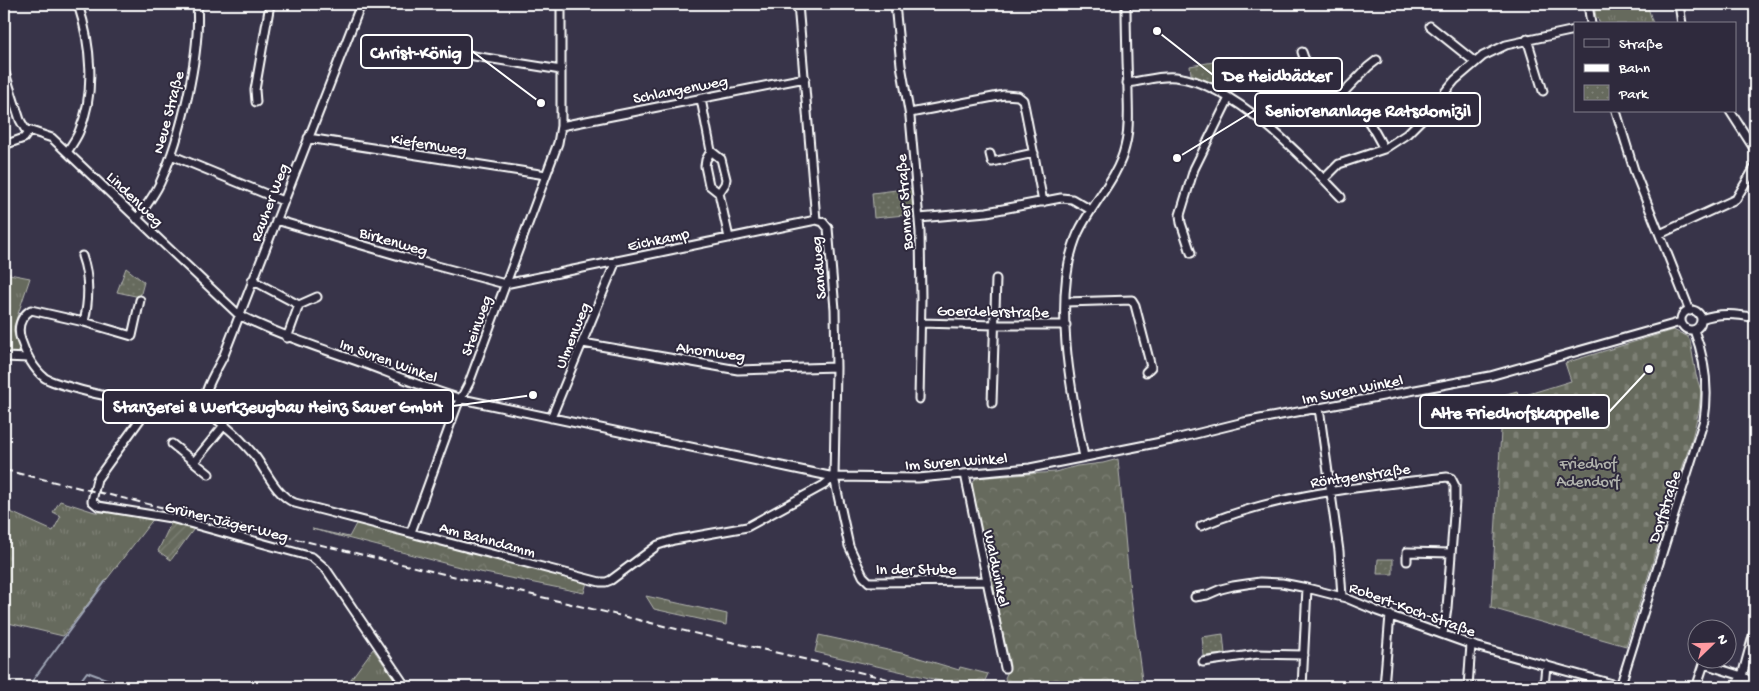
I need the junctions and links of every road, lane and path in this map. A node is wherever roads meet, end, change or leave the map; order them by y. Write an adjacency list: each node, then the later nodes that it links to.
1 (78, 4): 39 (street)
2 (197, 4): 42 (street, Neue Straße)
3 (270, 4): 28 (street)
4 (361, 4): 34 (street, Rauher Weg)
5 (561, 4): 21 (street, Steinweg)
6 (798, 4): 22 (street, Sandweg)
7 (895, 4): 31 (street, Bonner Straße)
8 (1126, 4): 23 (street)
9 (1588, 4): 11 (street)
10 (1678, 4): 12 (street)
11 (1592, 22)
12 (1682, 22)
13 (1430, 26): 19 (street)
14 (1574, 30): 15 (street)
15 (1527, 39): 19 (street); 24 (street)
16 (430, 49): 21 (street)
17 (1302, 52): 25 (street)
18 (1377, 60): 25 (street)
19 (1474, 62): 36 (street)
20 (4, 70): 33 (street)
21 (561, 70): 32 (street, Steinweg)
22 (805, 78): 27 (street, Schlangenweg); 54 (street, Sandweg)
23 (1127, 83): 26 (street); 50 (street)
24 (1542, 91)
25 (1342, 94): 36 (street)
26 (1229, 98): 45 (street); 57 (street)
27 (701, 99): 32 (street, Schlangenweg); 38 (street)
28 (256, 102)
29 (1616, 112): 55 (street)
30 (1731, 112): 37 (street)
31 (910, 113): 40 (street); 51 (street, Bonner Straße)
32 (561, 126): 44 (street, Steinweg)
33 (29, 131): 35 (street); 39 (street, Lindenweg)
34 (308, 138): 44 (street, Kiefernweg); 48 (street, Rauher Weg)
35 (4, 145)
36 (1384, 149): 45 (street)
37 (1755, 150)
38 (711, 151): 46 (street); 46 (street)
39 (67, 152): 52 (street, Lindenweg)
40 (1034, 153): 41 (street); 49 (street)
41 (990, 154)
42 (171, 155): 48 (street); 52 (street, Neue Straße)
43 (1755, 167): 55 (street)
44 (546, 175): 62 (street, Steinweg)
45 (1324, 178): 47 (street)
46 (719, 193): 56 (street)
47 (1341, 197)
48 (283, 201): 53 (street, Rauher Weg)
49 (1043, 202): 50 (street); 51 (street)
50 (1091, 210): 65 (street)
51 (919, 218): 73 (street, Bonner Straße)
52 (137, 219): 68 (street, Lindenweg)
53 (276, 220): 61 (street, Rauher Weg); 62 (street, Birkenweg)
54 (816, 220): 56 (street, Eichkamp); 81 (street, Sandweg)
55 (1660, 234): 67 (street)
56 (729, 238): 59 (street, Eichkamp)
57 (1192, 253)
58 (82, 256): 71 (street)
59 (616, 261): 62 (street, Eichkamp); 78 (street, Ulmenweg)
60 (996, 279): 74 (street)
61 (252, 280): 66 (street); 68 (street, Rauher Weg)
62 (505, 284): 83 (street, Steinweg)
63 (317, 296): 66 (street)
64 (140, 300): 71 (street)
65 (1065, 302): 75 (street); 82 (street)
66 (299, 305): 77 (street)
67 (1690, 310): 70 (street); 72 (street)
68 (239, 315): 77 (street, Im Suren Winkel); 88 (street, Rauher Weg)
69 (1755, 318): 70 (street)
70 (1701, 320): 76 (street)
71 (84, 322): 80 (street)
72 (1682, 322): 76 (street); 87 (street, Im Suren Winkel)
73 (921, 323): 74 (street, Goerdelerstraße); 84 (street, Bonner Straße)
74 (994, 325): 75 (street, Goerdelerstraße); 86 (street)
75 (1066, 325): 92 (street)
76 (1694, 330): 119 (street, Dorfstraße)
77 (287, 338): 83 (street, Im Suren Winkel)
78 (583, 343): 81 (street, Ahornweg); 89 (street, Ulmenweg)
79 (4, 357): 80 (street)
80 (29, 358): 85 (street, Am Bahndamm)
81 (836, 367): 96 (street, Sandweg)
82 (1146, 372)
83 (462, 399): 89 (street, Im Suren Winkel); 99 (street, Steinweg)
84 (919, 399)
85 (150, 402): 88 (street, Am Bahndamm); 120 (street, Grüner-Jäger-Weg)
86 (992, 403)
87 (1319, 408): 92 (street, Im Suren Winkel); 97 (street)
88 (205, 412): 90 (street, Am Bahndamm)
89 (551, 418): 96 (street, Im Suren Winkel)
90 (224, 424): 93 (street); 99 (street, Am Bahndamm)
91 (172, 444): 93 (street)
92 (1084, 457): 95 (street, Im Suren Winkel)
93 (194, 462): 94 (street)
94 (209, 474)
95 (964, 474): 96 (street, Im Suren Winkel); 102 (street, Waldwinkel)
96 (834, 477): 99 (street, Am Bahndamm); 102 (street, In der Stube)
97 (1331, 492): 98 (street, Röntgenstraße); 100 (street, Röntgenstraße); 104 (street)
98 (1201, 526)
99 (411, 532)
100 (1451, 553): 101 (street); 108 (street, Röntgenstraße)
101 (1407, 561)
102 (987, 581): 113 (street, Waldwinkel)
103 (1307, 588): 104 (street, Robert-Koch-Straße); 105 (street, Robert-Koch-Straße); 110 (street)
104 (1342, 596): 106 (street, Robert-Koch-Straße)
105 (1196, 597)
106 (1390, 615): 108 (street, Robert-Koch-Straße); 122 (street)
107 (1755, 629): 116 (street)
108 (1443, 634): 109 (street, Robert-Koch-Straße)
109 (1471, 644): 112 (street, Robert-Koch-Straße); 123 (street)
110 (1304, 655): 111 (street); 121 (street)
111 (1203, 662)
112 (1546, 665): 119 (street, Robert-Koch-Straße); 124 (street)
113 (1005, 668)
114 (1703, 668): 117 (street)
115 (1722, 668): 116 (street)
116 (1742, 676): 118 (street); 125 (street)
117 (1698, 682)
118 (1755, 685)
119 (1620, 686)
120 (406, 687)
121 (1302, 687)
122 (1384, 687)
123 (1468, 687)
124 (1544, 687)
125 (1735, 687)

